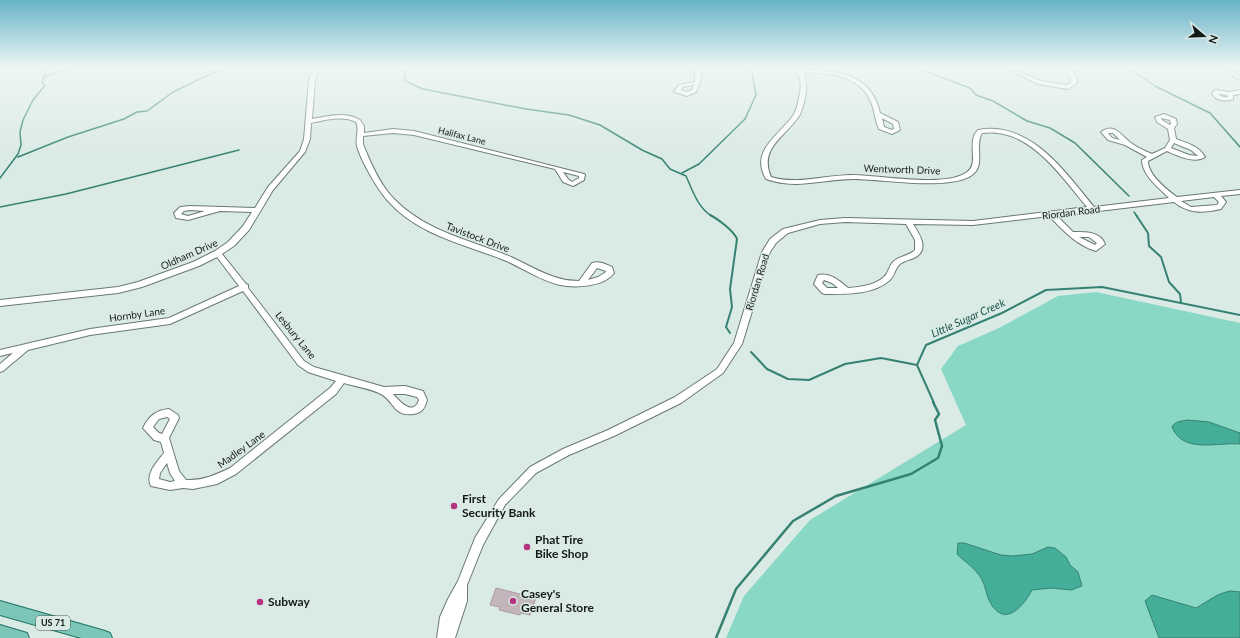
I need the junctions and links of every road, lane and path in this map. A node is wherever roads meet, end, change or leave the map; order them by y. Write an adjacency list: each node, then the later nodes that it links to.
1 (310, 98): 5 (street, Oldham Drive)
2 (802, 98): 18 (street, Wentworth Drive)
3 (871, 98): 4 (street)
4 (879, 114)
5 (308, 122): 7 (street, Tavistock Drive); 17 (street, Oldham Drive)
6 (1171, 128): 8 (street)
7 (360, 135): 12 (street, Halifax Lane); 23 (street, Tavistock Drive)
8 (1173, 140): 10 (street); 10 (street)
9 (1126, 143): 11 (street)
10 (1166, 148): 11 (street)
11 (1151, 156): 15 (street)
12 (558, 168)
13 (1240, 192): 14 (street, Riordan Road)
14 (1216, 194): 15 (street, Riordan Road); 15 (street)
15 (1175, 198): 18 (street, Riordan Road)
16 (219, 209): 16 (street); 17 (street)
17 (258, 210): 22 (street, Oldham Drive)
18 (1093, 210): 19 (street, Riordan Road)
19 (1052, 215): 20 (street, Riordan Road); 21 (street)
20 (909, 223): 25 (street); 35 (street, Riordan Road)
21 (1071, 234)
22 (218, 253): 24 (street, Lesbury Lane); 26 (street, Oldham Drive)
23 (582, 282)
24 (244, 287): 27 (street, Hornby Lane); 30 (street, Lesbury Lane)
25 (846, 291)
26 (0, 303)
27 (27, 346): 28 (street, Hornby Lane); 29 (street, Hornby Lane)
28 (0, 353)
29 (0, 369)
30 (342, 380): 31 (street, Lesbury Lane); 34 (street, Madley Lane)
31 (384, 391)
32 (164, 438): 33 (street)
33 (169, 454): 34 (street); 34 (street, Madley Lane)
34 (183, 484)
35 (462, 585): 40 (street, Riordan Road); 41 (street, Riordan Road)
36 (0, 608): 39 (main road, US 71)
37 (0, 632): 38 (main road)
38 (22, 638)
39 (105, 638)
40 (443, 638)
41 (449, 638)

